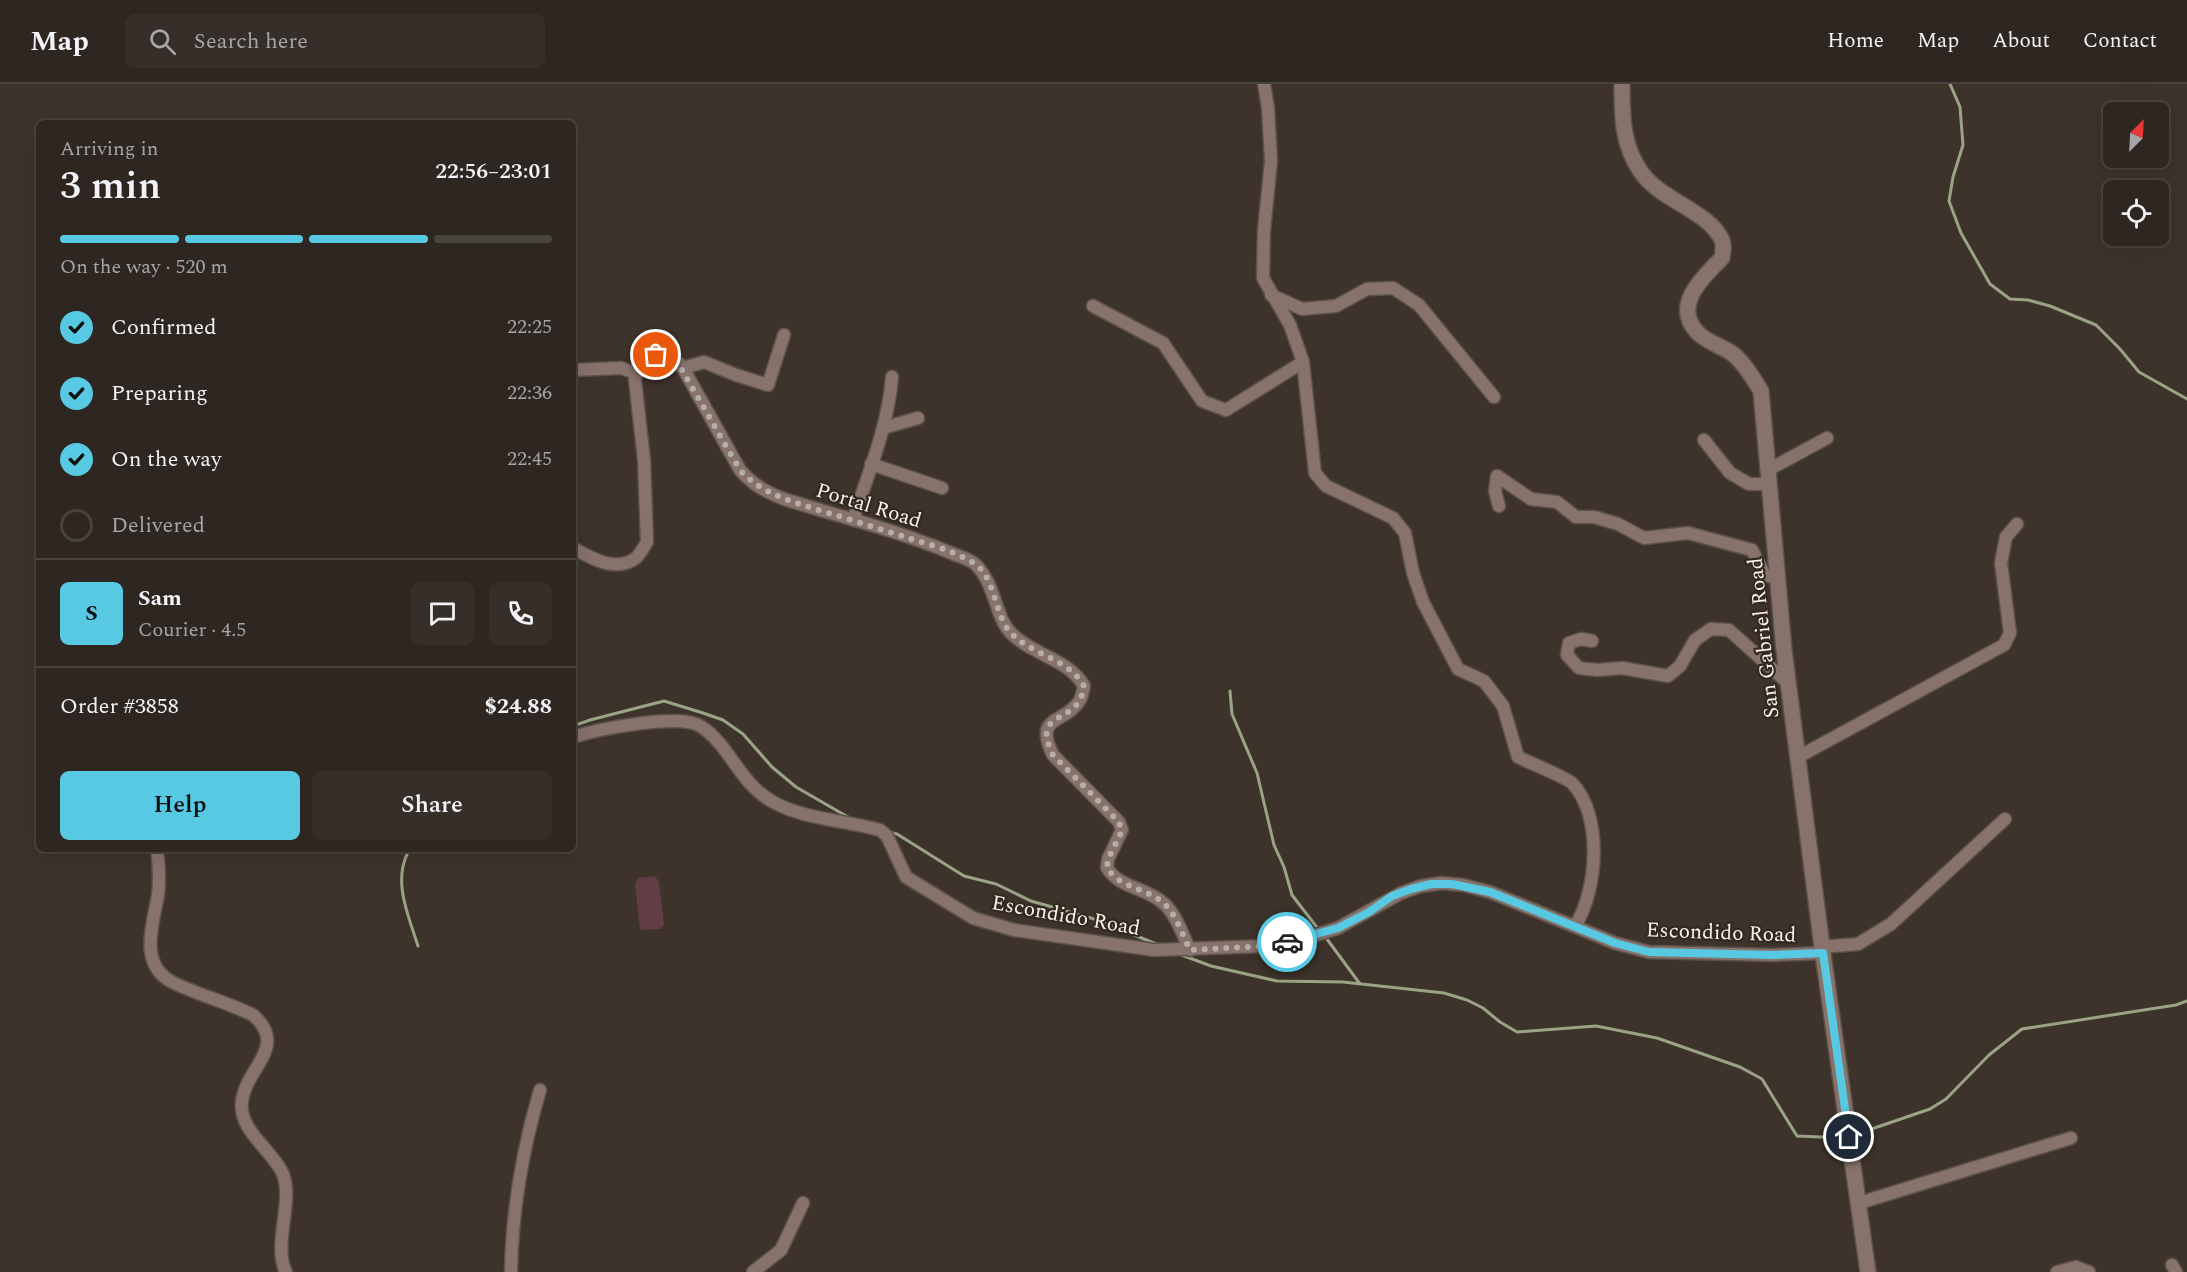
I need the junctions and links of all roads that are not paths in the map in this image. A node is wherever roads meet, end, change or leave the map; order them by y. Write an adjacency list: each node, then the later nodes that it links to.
1 (1264, 84): 3 (street)
2 (1622, 84): 17 (street, San Gabriel Road)
3 (1271, 295): 6 (street); 11 (street)
4 (1093, 306): 6 (street)
5 (784, 335): 7 (street)
6 (1303, 362): 30 (street)
7 (683, 368): 9 (street); 20 (street, Portal Road)
8 (576, 370): 9 (street)
9 (636, 373): 22 (street)
10 (892, 377): 13 (street)
11 (1494, 397)
12 (918, 418): 13 (street)
13 (883, 428): 16 (street)
14 (1827, 438): 17 (street)
15 (1704, 440): 17 (street)
16 (871, 464): 18 (street); 20 (street)
17 (1769, 477): 23 (street, San Gabriel Road)
18 (942, 488)
19 (1499, 506): 23 (street)
20 (853, 520): 31 (street, Portal Road)
21 (2017, 524): 27 (street)
22 (576, 550)
23 (1777, 578): 25 (street, San Gabriel Road)
24 (1592, 641): 25 (street)
25 (1788, 682): 27 (street, San Gabriel Road)
26 (576, 736): 31 (street, Escondido Road)
27 (1798, 757): 32 (street, San Gabriel Road)
28 (2005, 819): 32 (street, Escondido Road)
29 (157, 852): 37 (street)
30 (1575, 926): 31 (street, Escondido Road); 32 (street, Escondido Road)
31 (1190, 950)
32 (1823, 950): 36 (street, San Gabriel Road)
33 (540, 1090): 38 (street)
34 (2071, 1138): 36 (street)
35 (803, 1203): 39 (street)
36 (1859, 1203): 40 (street, San Gabriel Road)
37 (286, 1272)
38 (512, 1272)
39 (753, 1272)
40 (1868, 1272)
41 (2057, 1272): 42 (street)
42 (2089, 1272)

